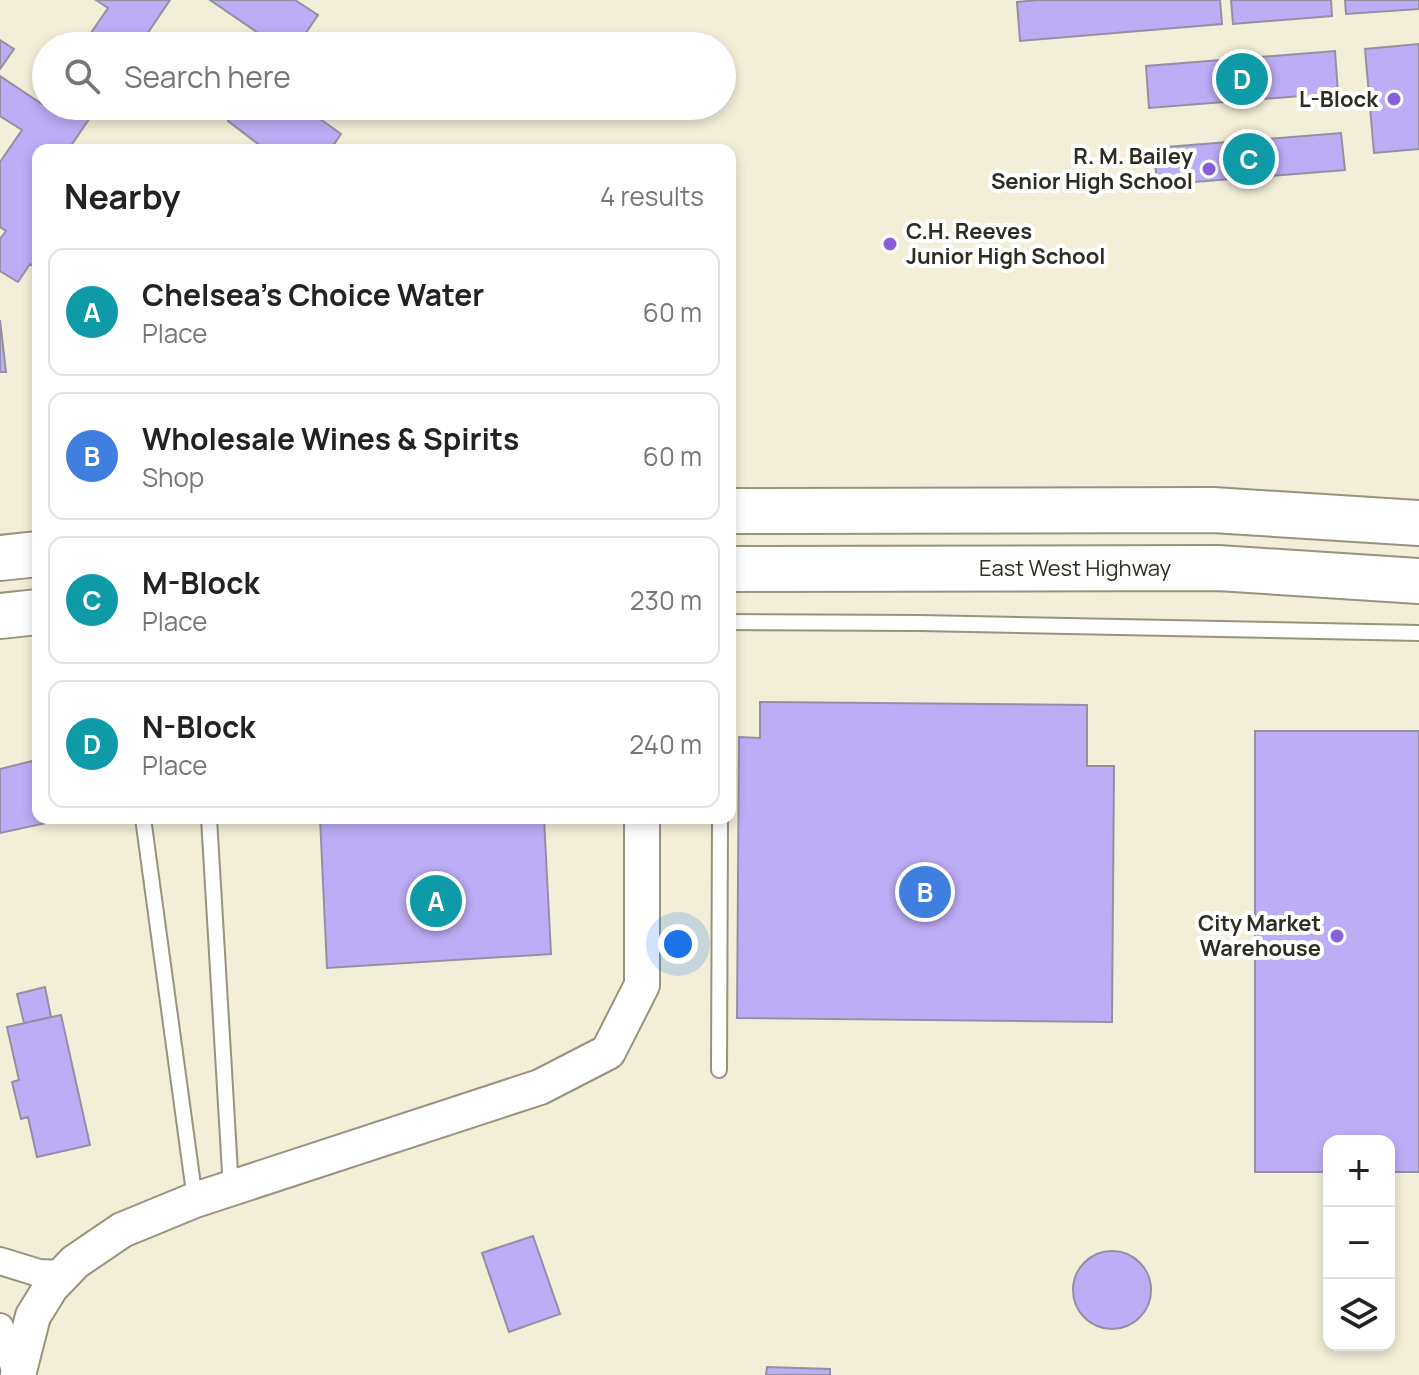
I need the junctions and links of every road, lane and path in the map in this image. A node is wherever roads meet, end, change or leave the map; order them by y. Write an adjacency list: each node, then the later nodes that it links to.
1 (736, 511): 2 (highway)
2 (1419, 523)
3 (32, 555): 4 (highway)
4 (0, 558)
5 (736, 569): 6 (highway, East West Highway)
6 (1419, 581)
7 (32, 613): 8 (highway)
8 (0, 616)
9 (736, 622): 10 (lane)
10 (1419, 633)
11 (144, 824): 17 (lane)
12 (209, 824): 16 (lane)
13 (642, 824): 16 (street)
14 (720, 824): 15 (lane)
15 (719, 1070)
16 (231, 1189): 17 (street)
17 (195, 1200): 19 (street)
18 (0, 1261): 19 (street)
19 (63, 1274): 21 (street)
20 (0, 1327): 21 (street)
21 (17, 1375)

